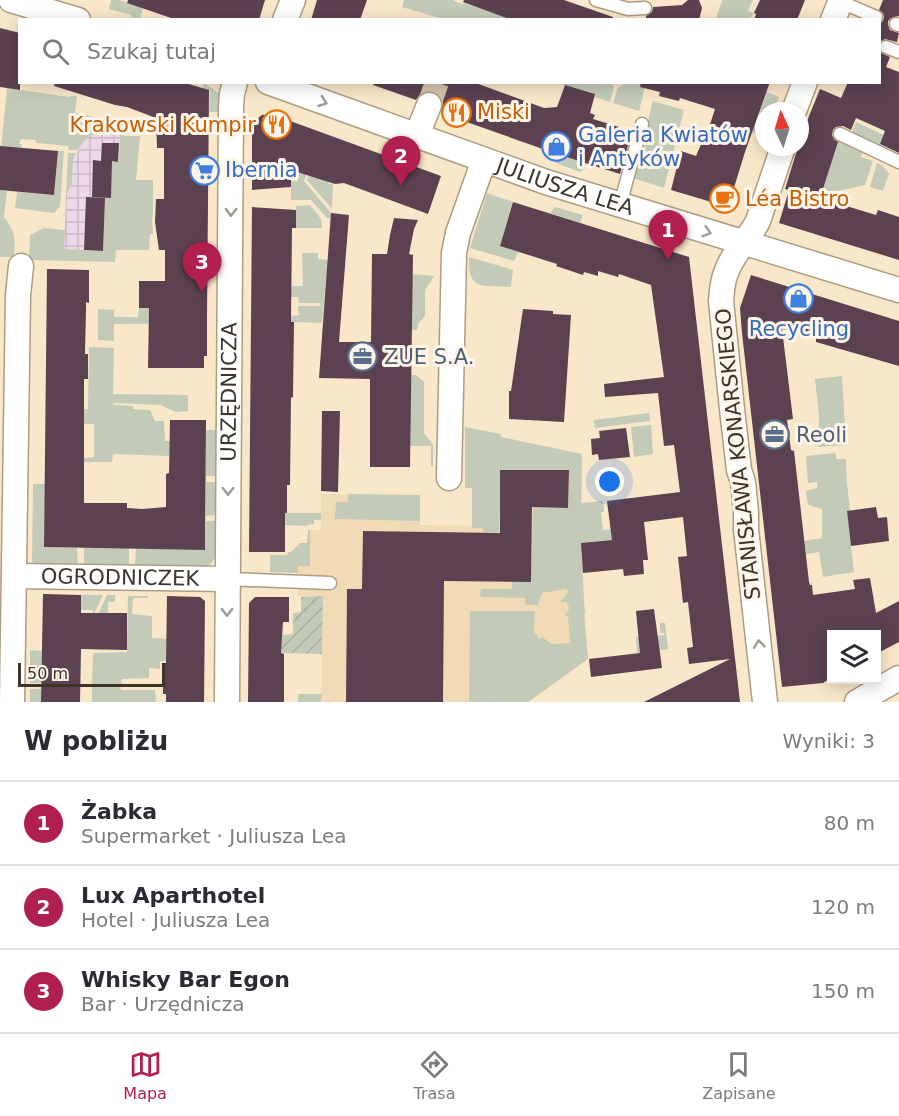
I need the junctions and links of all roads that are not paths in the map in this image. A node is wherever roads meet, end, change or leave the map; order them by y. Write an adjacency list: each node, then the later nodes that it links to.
1 (11, 0): 7 (street)
2 (293, 0): 8 (street)
3 (600, 1): 5 (lane)
4 (838, 7): 6 (lane)
5 (645, 8)
6 (876, 16)
7 (71, 18)
8 (286, 18)
9 (886, 47): 10 (lane)
10 (899, 52)
11 (234, 84): 28 (street, URZĘDNICZA, one-way to 28)
12 (274, 84): 18 (street, JULIUSZA LEA, one-way to 18)
13 (805, 84): 14 (street)
14 (801, 102)
15 (429, 105): 18 (street)
16 (642, 124): 22 (lane)
17 (840, 134): 21 (lane)
18 (417, 135): 20 (street, JULIUSZA LEA)
19 (780, 156): 23 (street, STANISŁAWA KONARSKIEGO)
20 (484, 160): 22 (street, JULIUSZA LEA); 26 (street)
21 (899, 162)
22 (620, 205): 23 (street, JULIUSZA LEA, one-way to 23)
23 (745, 243): 25 (street, JULIUSZA LEA); 33 (street, STANISŁAWA KONARSKIEGO, one-way to 23)
24 (21, 266): 27 (street)
25 (899, 290)
26 (448, 477)
27 (14, 576): 28 (street, OGRODNICZEK); 31 (street)
28 (227, 579): 29 (lane); 32 (street, URZĘDNICZA, one-way to 32)
29 (330, 583)
30 (899, 678): 34 (street)
31 (12, 702)
32 (226, 702)
33 (765, 702)
34 (856, 702)

